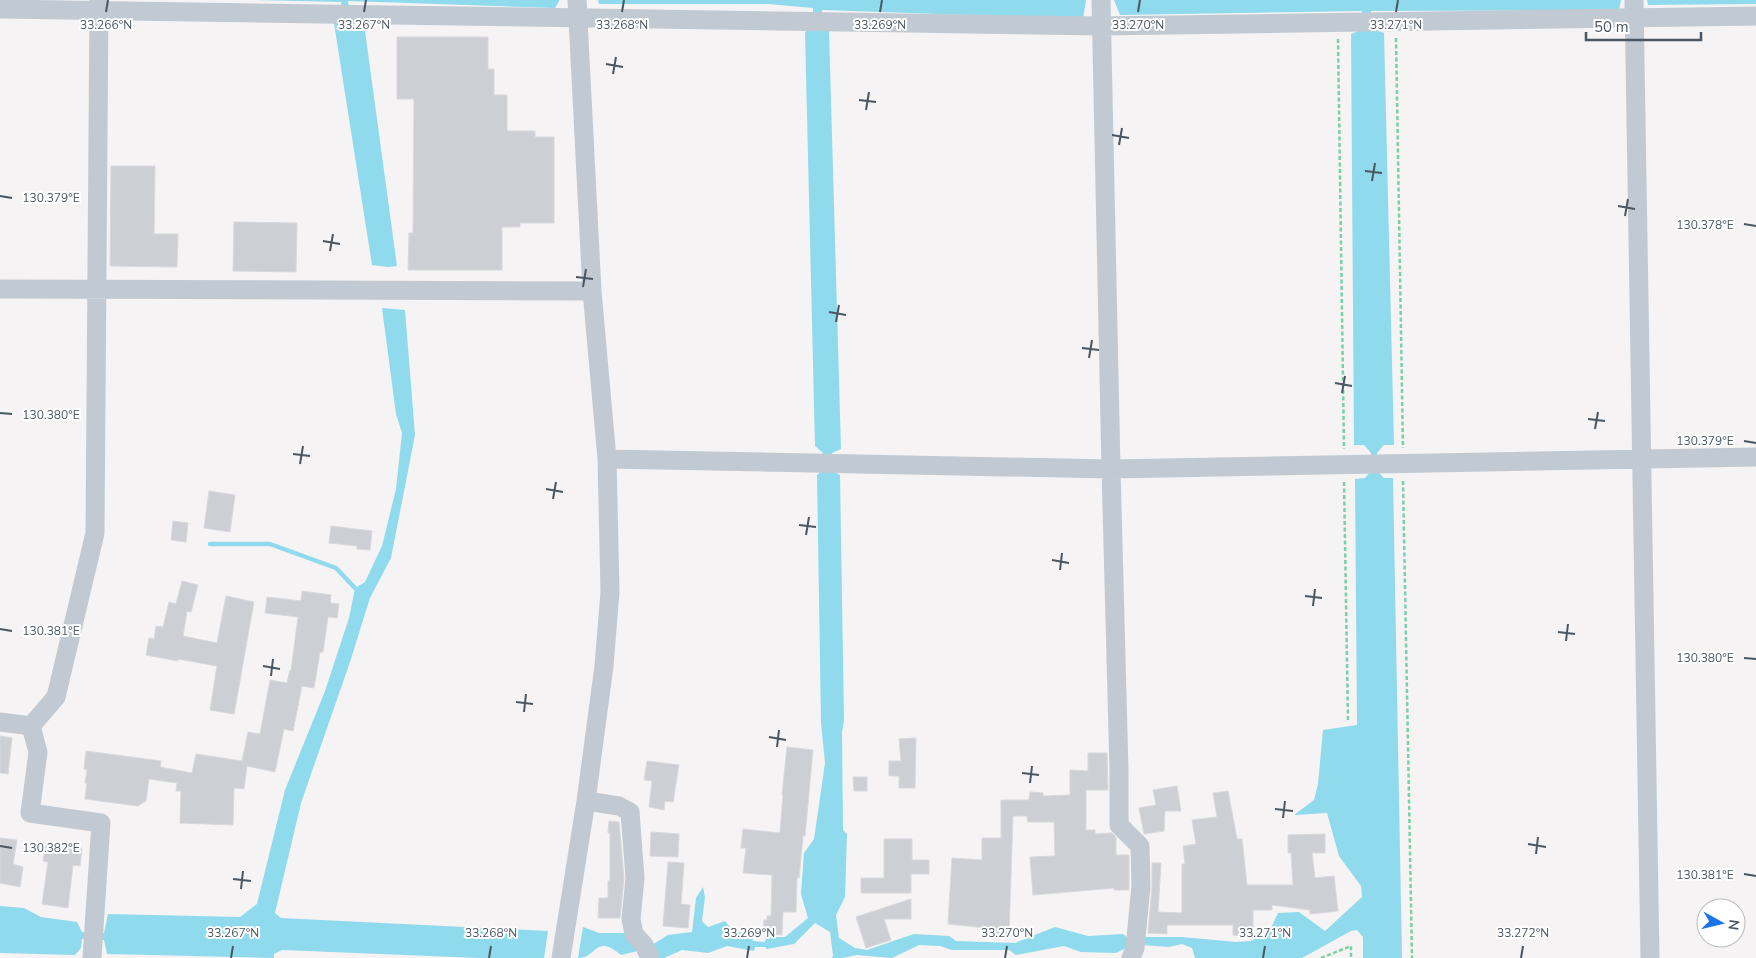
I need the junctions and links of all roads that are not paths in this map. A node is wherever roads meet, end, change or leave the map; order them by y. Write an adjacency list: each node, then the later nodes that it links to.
1 (99, 6): 2 (street); 3 (street); 8 (street)
2 (0, 9)
3 (577, 9): 5 (street); 9 (street)
4 (1634, 9): 5 (street); 6 (street); 12 (street)
5 (1102, 12): 13 (street)
6 (1756, 16)
7 (0, 289): 8 (street)
8 (97, 290): 9 (street); 15 (street)
9 (592, 291): 11 (street)
10 (1756, 457): 12 (street)
11 (606, 460): 13 (street); 16 (street)
12 (1641, 460): 13 (street); 21 (street)
13 (1111, 469): 18 (street)
14 (0, 722): 15 (street)
15 (30, 726): 17 (street)
16 (586, 801): 19 (street); 20 (street)
17 (93, 943)
18 (1134, 948)
19 (648, 952)
20 (561, 958)
21 (1650, 958)

